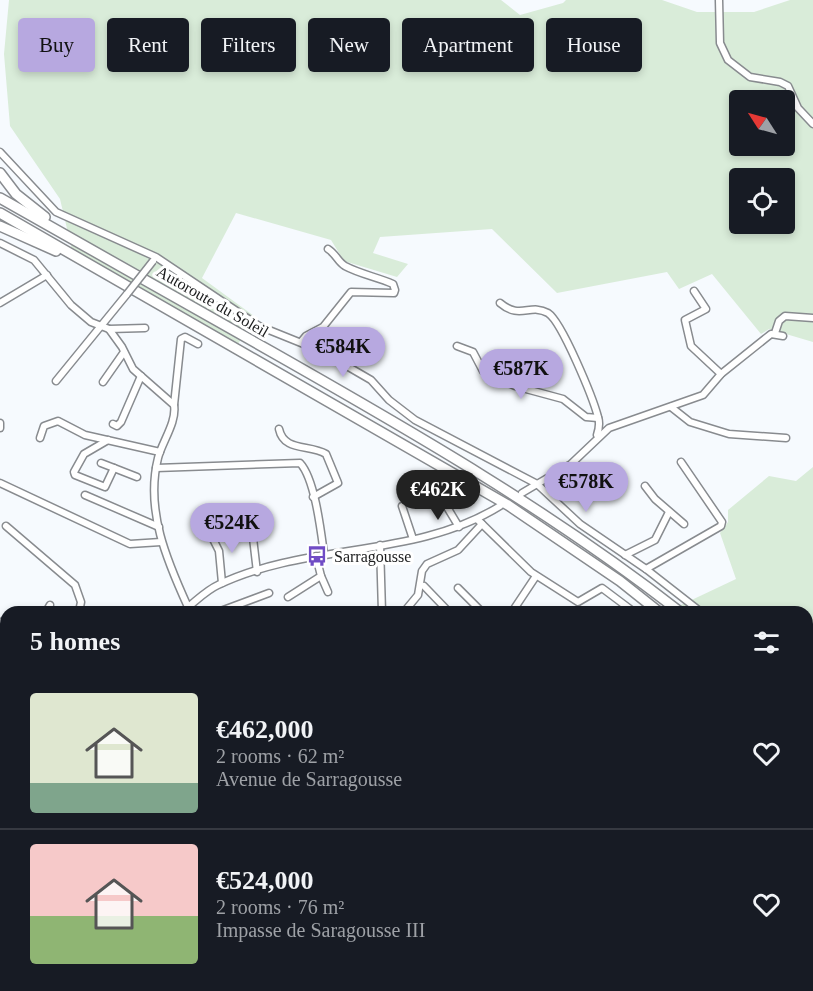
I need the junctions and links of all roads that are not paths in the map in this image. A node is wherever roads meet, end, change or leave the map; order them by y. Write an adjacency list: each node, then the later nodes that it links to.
1 (719, 0): 2 (street)
2 (813, 124)
3 (0, 152): 10 (street)
4 (0, 174): 11 (highway)
5 (0, 198): 11 (highway, Autoroute du Soleil)
6 (0, 213): 12 (highway, Autoroute du Soleil)
7 (0, 226): 12 (highway)
8 (0, 243): 13 (street)
9 (328, 249): 23 (street)
10 (154, 259): 18 (street, bridge); 23 (street)
11 (113, 261): 92 (highway, Autoroute du Soleil)
12 (105, 273): 91 (highway, Autoroute du Soleil)
13 (47, 275): 15 (street); 18 (street)
14 (694, 291): 28 (street)
15 (0, 303)
16 (500, 303): 35 (street)
17 (813, 318): 21 (street)
18 (101, 325): 20 (street); 30 (street)
19 (145, 328): 20 (street)
20 (110, 329): 26 (street)
21 (775, 333): 22 (street); 28 (street)
22 (783, 336)
23 (301, 342): 49 (street)
24 (198, 344): 33 (street)
25 (457, 346): 32 (street)
26 (124, 352): 29 (street); 31 (street)
27 (556, 367): 32 (street)
28 (721, 374): 34 (street)
29 (141, 376): 33 (street); 36 (street)
30 (56, 381)
31 (103, 382)
32 (528, 389): 35 (street)
33 (174, 405): 42 (street)
34 (671, 407): 39 (street); 40 (street)
35 (598, 418): 40 (street)
36 (113, 424)
37 (279, 429): 53 (street)
38 (40, 438): 41 (street)
39 (786, 438)
40 (596, 439): 49 (street)
41 (109, 440): 42 (street); 45 (street)
42 (160, 452): 46 (street)
43 (101, 462): 45 (street)
44 (681, 462): 71 (street)
45 (114, 468): 47 (street)
46 (156, 468): 53 (street); 62 (street)
47 (137, 477)
48 (0, 483): 66 (street)
49 (537, 484): 51 (street); 69 (street)
50 (645, 486): 57 (street)
51 (522, 493)
52 (85, 495): 62 (street)
53 (313, 497): 68 (street)
54 (444, 502): 63 (street)
55 (402, 506): 65 (street)
56 (500, 506): 59 (street)
57 (669, 512): 60 (street); 69 (street)
58 (251, 521): 72 (street)
59 (480, 522): 63 (street); 74 (street); 86 (street)
60 (684, 524)
61 (6, 526): 81 (street)
62 (159, 527): 66 (street)
63 (459, 527): 65 (street)
64 (211, 535): 75 (street)
65 (413, 539): 67 (street)
66 (161, 542): 82 (street)
67 (380, 545): 68 (street); 85 (street)
68 (324, 554): 70 (street)
69 (625, 555): 71 (street)
70 (316, 556): 72 (street); 73 (street)
71 (646, 569): 93 (street)
72 (257, 572): 75 (street)
73 (321, 576): 78 (street); 80 (street)
74 (537, 576): 89 (street); 90 (street)
75 (222, 584): 83 (street)
76 (424, 586): 87 (street)
77 (458, 588): 88 (street)
78 (328, 591)
79 (269, 593): 84 (street)
80 (288, 597)
81 (80, 606)
82 (185, 606)
83 (190, 606)
84 (234, 606)
85 (382, 606)
86 (410, 606)
87 (443, 606)
88 (476, 606)
89 (516, 606)
90 (626, 606)
91 (651, 606)
92 (672, 606)
93 (693, 606)

